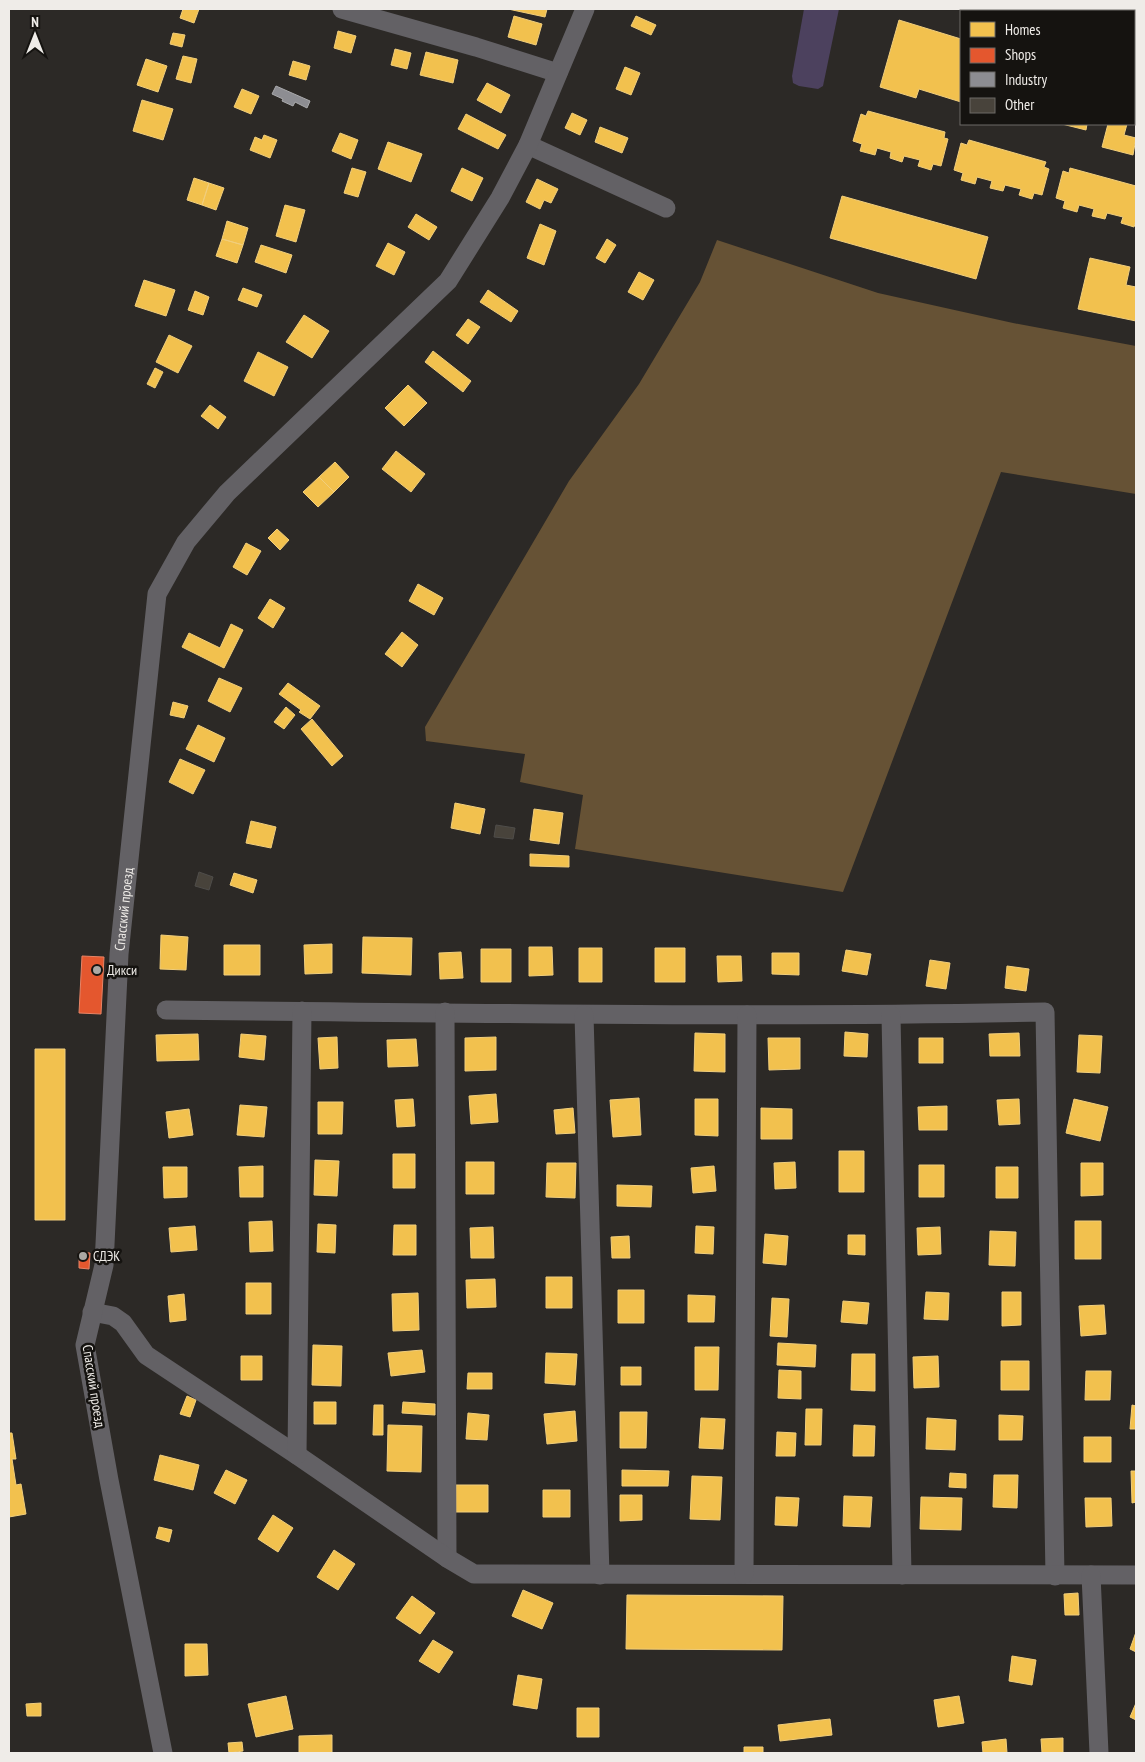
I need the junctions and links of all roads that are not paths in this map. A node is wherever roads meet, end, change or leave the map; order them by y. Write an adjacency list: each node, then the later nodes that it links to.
1 (342, 9): 3 (street)
2 (585, 9): 3 (street, Спасский проезд)
3 (558, 73): 4 (street, Спасский проезд)
4 (528, 145): 5 (street); 12 (street, Спасский проезд)
5 (666, 208)
6 (166, 1010): 7 (street)
7 (302, 1011): 8 (street); 13 (street)
8 (445, 1012): 9 (street); 14 (street)
9 (584, 1015): 10 (street); 15 (street)
10 (747, 1015): 11 (street); 16 (street)
11 (891, 1015): 17 (street); 20 (street)
12 (92, 1312): 13 (street); 21 (street, Спасский проезд)
13 (297, 1454): 14 (street)
14 (447, 1558): 15 (street)
15 (600, 1574): 16 (street)
16 (744, 1574): 17 (street)
17 (902, 1574): 20 (street)
18 (1091, 1575): 19 (street); 20 (street); 22 (street)
19 (1136, 1575)
20 (1055, 1576)
21 (163, 1753)
22 (1099, 1753)

